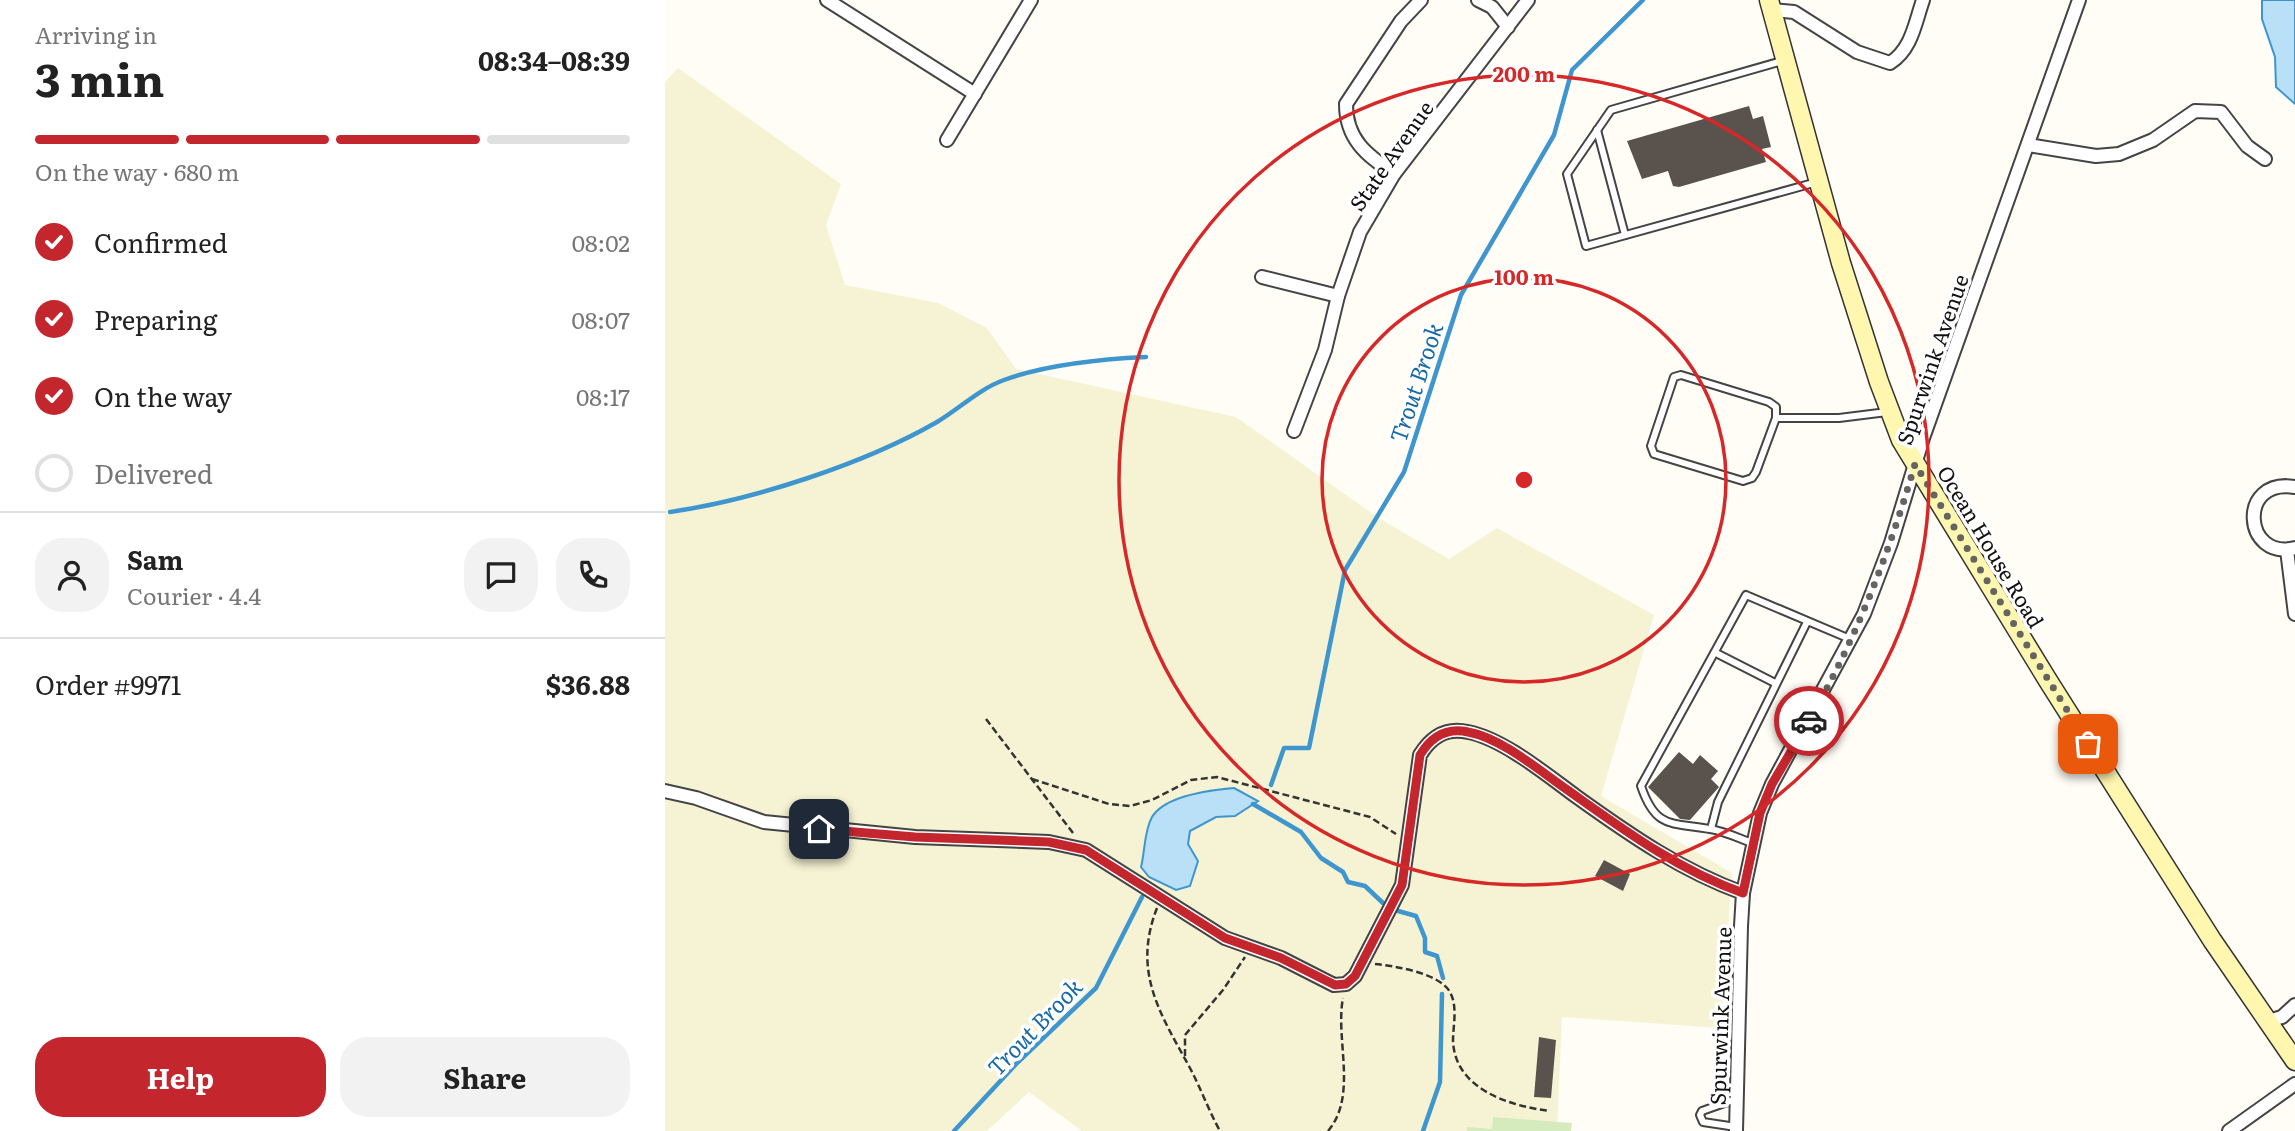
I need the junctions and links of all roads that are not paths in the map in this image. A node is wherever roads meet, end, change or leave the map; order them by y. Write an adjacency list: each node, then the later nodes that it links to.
1 (827, 0): 11 (street)
2 (1031, 0): 11 (street)
3 (1422, 0): 16 (street)
4 (1478, 0): 9 (street)
5 (1528, 0): 9 (street, State Avenue)
6 (1923, 0): 8 (street)
7 (2079, 0): 14 (street, Spurwink Avenue)
8 (1770, 5): 10 (main road, Ocean House Road)
9 (1508, 27): 16 (street, State Avenue)
10 (1784, 60): 12 (lane); 17 (main road, Ocean House Road)
11 (975, 94): 13 (street)
12 (1597, 130): 18 (lane); 18 (lane)
13 (947, 140)
14 (2028, 145): 15 (street); 24 (street, Spurwink Avenue)
15 (2265, 159)
16 (1394, 174): 20 (street, State Avenue)
17 (1818, 182): 18 (lane); 21 (main road, Ocean House Road)
18 (1625, 235)
19 (1262, 277): 20 (street)
20 (1338, 296): 23 (street, State Avenue)
21 (1889, 411): 22 (lane); 24 (main road, Ocean House Road)
22 (1776, 418): 22 (lane)
23 (1294, 432)
24 (1915, 464): 29 (street, Spurwink Avenue); 37 (main road, Ocean House Road)
25 (2295, 487): 26 (street)
26 (2291, 549): 27 (street)
27 (2295, 614)
28 (1807, 622): 29 (lane); 30 (lane); 31 (lane)
29 (1852, 639): 34 (street, Spurwink Avenue)
30 (1716, 653): 31 (lane); 33 (lane)
31 (1775, 683): 33 (lane)
32 (665, 791): 35 (street)
33 (1711, 829): 34 (lane)
34 (1752, 843): 35 (street, Spurwink Avenue)
35 (1743, 893): 40 (street, Spurwink Avenue)
36 (2295, 1005): 37 (street)
37 (2267, 1021): 38 (main road, Ocean House Road)
38 (2295, 1060)
39 (2295, 1084): 42 (street)
40 (1736, 1099): 41 (street, Spurwink Avenue); 41 (lane)
41 (1736, 1129)
42 (2229, 1131)

